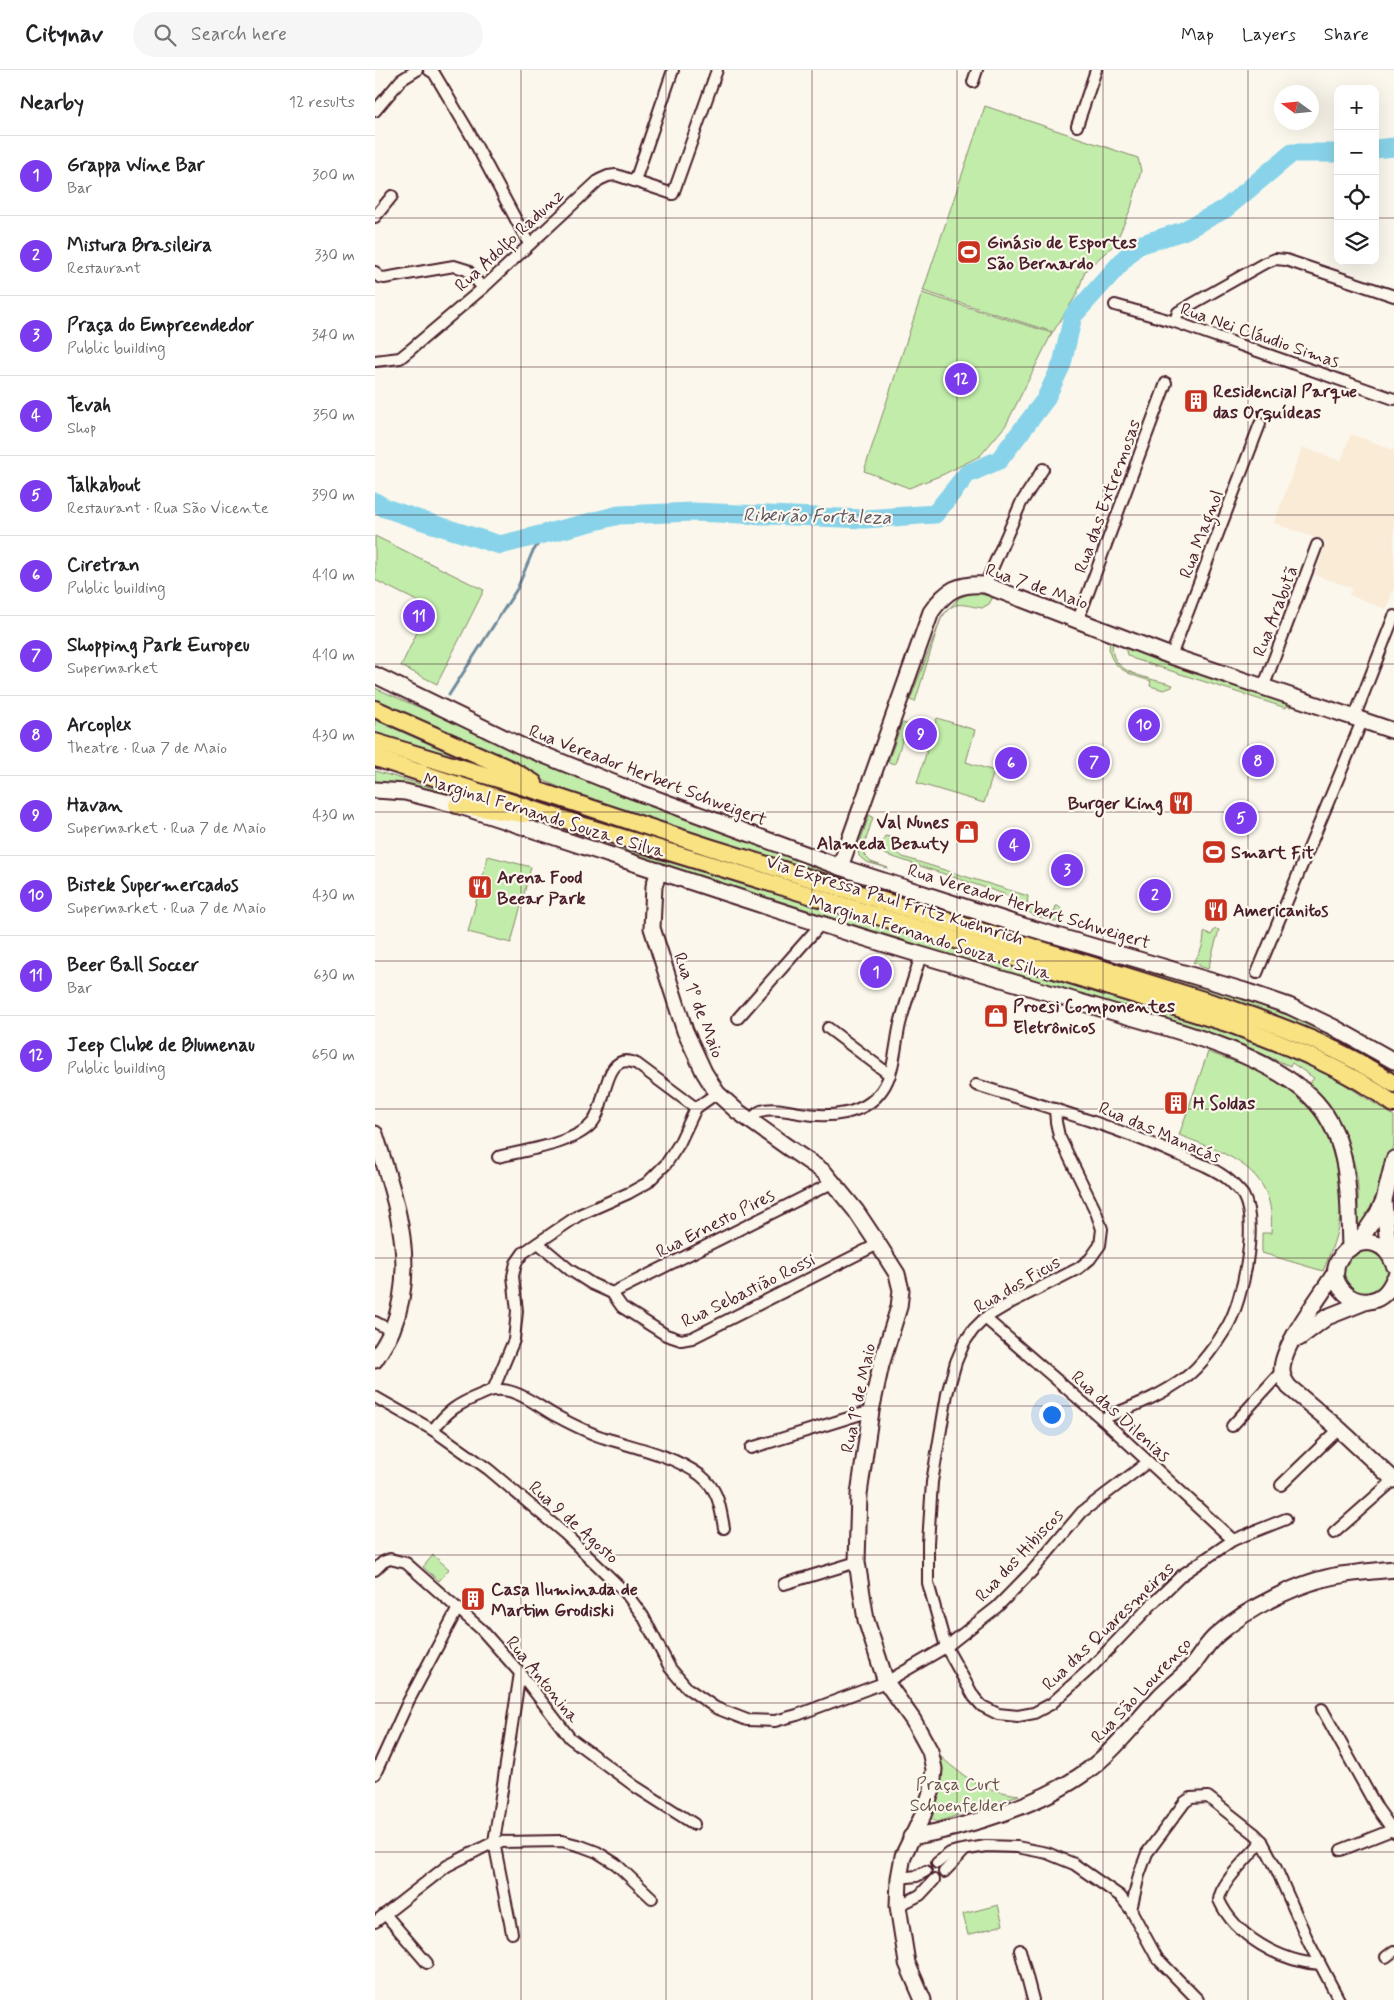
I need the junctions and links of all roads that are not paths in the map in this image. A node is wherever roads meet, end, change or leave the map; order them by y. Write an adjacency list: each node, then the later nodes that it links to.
1 (417, 70): 8 (street)
2 (429, 70): 13 (street)
3 (673, 70): 10 (street)
4 (717, 70): 10 (street, Rua Adolfo Radunz)
5 (977, 70): 7 (street)
6 (1096, 70): 9 (street)
7 (973, 82)
8 (375, 111)
9 (1077, 126)
10 (635, 181): 13 (street, Rua Adolfo Radunz)
11 (392, 196): 12 (street)
12 (375, 217)
13 (529, 244): 15 (street, Rua Adolfo Radunz)
14 (375, 272): 15 (street)
15 (483, 288): 19 (street, Rua Adolfo Radunz)
16 (1394, 296): 18 (street)
17 (1115, 305): 18 (street, Rua Nei Cláudio Simas)
18 (1175, 322): 21 (street, Rua Nei Cláudio Simas)
19 (375, 361)
20 (1166, 383): 27 (street, Rua das Extremosas)
21 (1394, 400)
22 (1260, 424): 28 (street, Rua Magnol)
23 (1043, 469): 25 (street)
24 (1317, 545): 30 (street, Rua Arabutã)
25 (985, 585): 27 (street, Rua 7 de Maio); 40 (street, Rua 7 de Maio)
26 (1394, 616): 32 (street)
27 (1079, 620): 28 (street, Rua 7 de Maio)
28 (1171, 656): 30 (street, Rua 7 de Maio)
29 (377, 677): 40 (street, Rua Vereador Herbert Schweigert)
30 (1263, 688): 32 (street, Rua 7 de Maio)
31 (375, 709): 37 (main road)
32 (1358, 719): 33 (street, Rua 7 de Maio); 44 (street)
33 (1394, 731)
34 (375, 742): 37 (main road, Via Expressa Paul Fritz Kuehnrich)
35 (375, 758): 39 (main road, Via Expressa Paul Fritz Kuehnrich)
36 (375, 790): 38 (street, Marginal Fernando Souza e Silva)
37 (545, 793): 50 (main road, Via Expressa Paul Fritz Kuehnrich)
38 (457, 806): 39 (main road); 41 (street, Marginal Fernando Souza e Silva)
39 (581, 824): 50 (main road, Via Expressa Paul Fritz Kuehnrich)
40 (839, 867): 47 (street, Rua Vereador Herbert Schweigert)
41 (659, 871): 42 (street, Marginal Fernando Souza e Silva); 51 (street, Rua 1º de Maio)
42 (821, 924): 43 (street, Marginal Fernando Souza e Silva); 45 (street)
43 (921, 955): 48 (street); 64 (street, Marginal Fernando Souza e Silva)
44 (1257, 973)
45 (739, 1018)
46 (829, 1028): 48 (street)
47 (1394, 1061)
48 (889, 1075): 55 (street)
49 (976, 1085): 54 (street, Rua das Manacás)
50 (1387, 1086): 52 (main road, Via Expressa Paul Fritz Kuehnrich)
51 (717, 1092): 53 (street); 55 (street, Rua 1º de Maio)
52 (1394, 1104)
53 (696, 1108): 58 (street); 62 (street)
54 (1055, 1109): 70 (street, Rua dos Ficus); 79 (street, Rua das Manacás)
55 (751, 1122): 60 (street, Rua 1º de Maio)
56 (375, 1134): 57 (street)
57 (378, 1154): 72 (street)
58 (498, 1157)
59 (1394, 1159): 61 (street)
60 (833, 1182): 63 (street, Rua 1º de Maio); 68 (street, Rua Ernesto Pires)
61 (1384, 1200): 64 (street); 65 (street)
62 (538, 1243): 68 (street, Rua Sebastião Rossi); 76 (street)
63 (879, 1244): 68 (street, Rua Sebastião Rossi); 78 (street, Rua 1º de Maio)
64 (1354, 1245): 65 (street); 66 (street)
65 (1393, 1262)
66 (1336, 1271): 69 (street); 73 (street)
67 (1394, 1280): 69 (street)
68 (612, 1293)
69 (1365, 1302): 73 (street)
70 (985, 1318): 79 (street, Rua das Dilenias); 96 (street, Rua dos Ficus)
71 (375, 1322): 72 (street)
72 (392, 1331): 74 (street)
73 (1288, 1348): 75 (street)
74 (375, 1360)
75 (1281, 1372): 80 (street); 81 (street)
76 (493, 1390): 82 (street); 88 (street)
77 (375, 1397): 82 (street, Rua 9 de Agosto)
78 (871, 1411): 83 (street); 91 (street, Rua 1º de Maio)
79 (1102, 1419): 84 (street, Rua das Dilenias)
80 (1233, 1426)
81 (1339, 1429): 85 (street); 86 (street)
82 (433, 1430): 98 (street, Rua 9 de Agosto)
83 (751, 1448)
84 (1148, 1462): 90 (street, Rua das Dilenias); 96 (street, Rua dos Hibiscos)
85 (1394, 1480): 89 (street)
86 (1281, 1485)
87 (1286, 1519): 90 (street, Rua das Quaresmeiras)
88 (724, 1528)
89 (1334, 1533)
90 (1233, 1540): 96 (street, Rua das Quaresmeiras)
91 (857, 1562): 94 (street); 98 (street, Rua 1º de Maio)
92 (1394, 1569): 103 (street, Rua São Lourenço)
93 (375, 1570): 95 (street, Rua Antonina)
94 (784, 1584)
95 (458, 1608): 97 (street, Rua Antonina); 100 (street)
96 (947, 1647): 98 (street, Rua dos Hibiscos)
97 (521, 1673): 101 (street, Rua Antonina); 105 (street)
98 (886, 1682): 103 (street, Rua 1º de Maio)
99 (1322, 1709): 102 (street)
100 (375, 1774)
101 (694, 1824)
102 (1393, 1831): 107 (street)
103 (911, 1836): 111 (street, Rua 1º de Maio)
104 (1262, 1841): 115 (street); 121 (street); 121 (street)
105 (494, 1842): 113 (street); 116 (street); 118 (street)
106 (965, 1850): 108 (street); 110 (street); 115 (street)
107 (1341, 1850)
108 (937, 1863)
109 (926, 1871): 111 (street)
110 (944, 1872)
111 (899, 1878): 114 (street, Rua 1º de Maio)
112 (934, 1880): 114 (street)
113 (652, 1898)
114 (898, 1906): 122 (street, Rua 1º de Maio)
115 (1131, 1910): 124 (street)
116 (385, 1914): 117 (street); 120 (street)
117 (375, 1922)
118 (512, 1933)
119 (1020, 1950): 123 (street)
120 (427, 1963)
121 (1320, 1964): 125 (street)
122 (923, 2000)
123 (1033, 2000)
124 (1196, 2000)
125 (1339, 2000)

